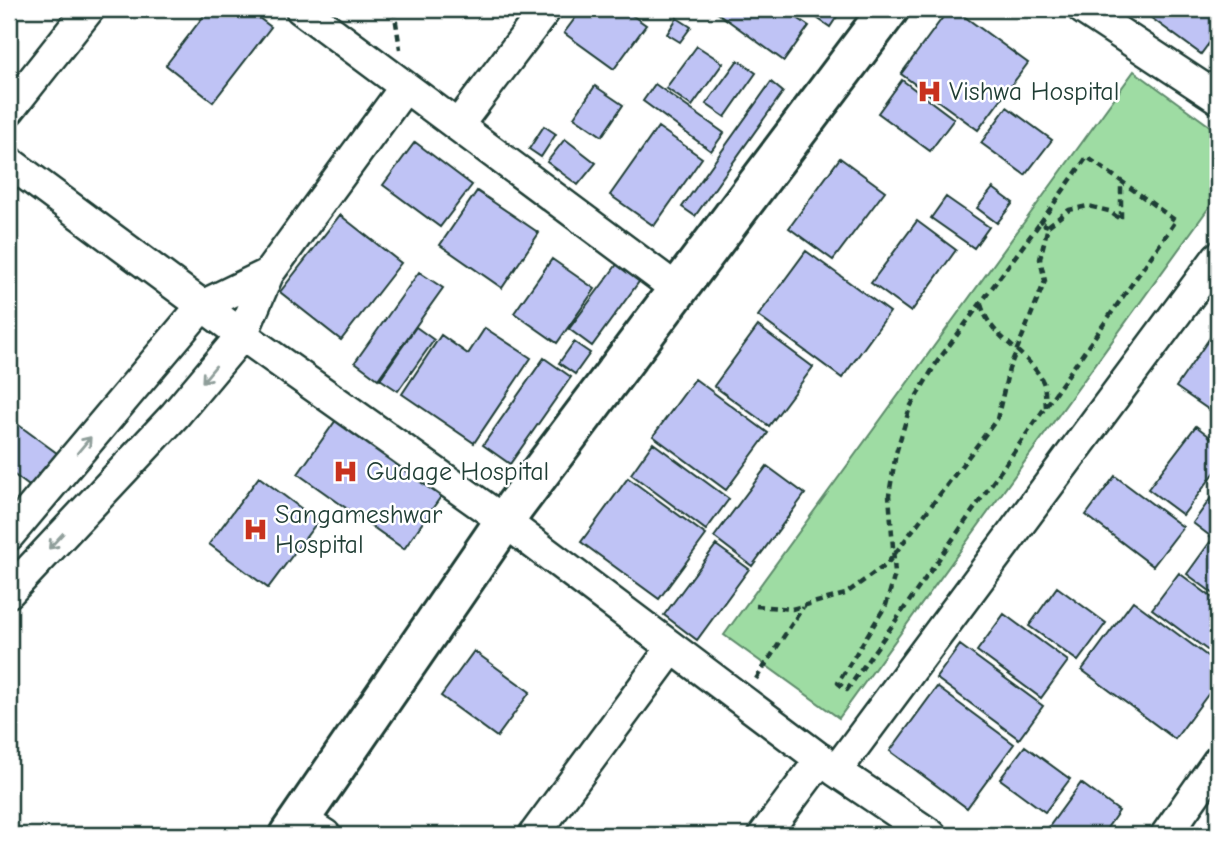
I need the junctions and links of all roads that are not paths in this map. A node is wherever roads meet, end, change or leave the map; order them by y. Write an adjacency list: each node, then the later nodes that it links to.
1 (89, 9): 8 (street)
2 (300, 9): 6 (street)
3 (546, 9): 9 (street)
4 (889, 9): 13 (main road)
5 (1083, 9): 7 (street)
6 (405, 87): 9 (street); 12 (street)
7 (1218, 98)
8 (9, 110)
9 (458, 125): 13 (street)
10 (9, 162): 14 (street)
11 (1218, 257): 21 (street)
12 (268, 274): 14 (street); 15 (street)
13 (678, 290): 16 (main road)
14 (202, 306): 15 (street); 17 (street, one-way to 14)
15 (242, 335): 16 (street); 18 (street, one-way to 18)
16 (505, 521): 19 (street); 22 (main road)
17 (9, 535)
18 (9, 592)
19 (672, 648): 21 (street); 23 (street)
20 (1218, 761): 26 (street)
21 (829, 765): 24 (street); 25 (street)
22 (305, 830)
23 (534, 835)
24 (764, 835)
25 (931, 835)
26 (1166, 835)

